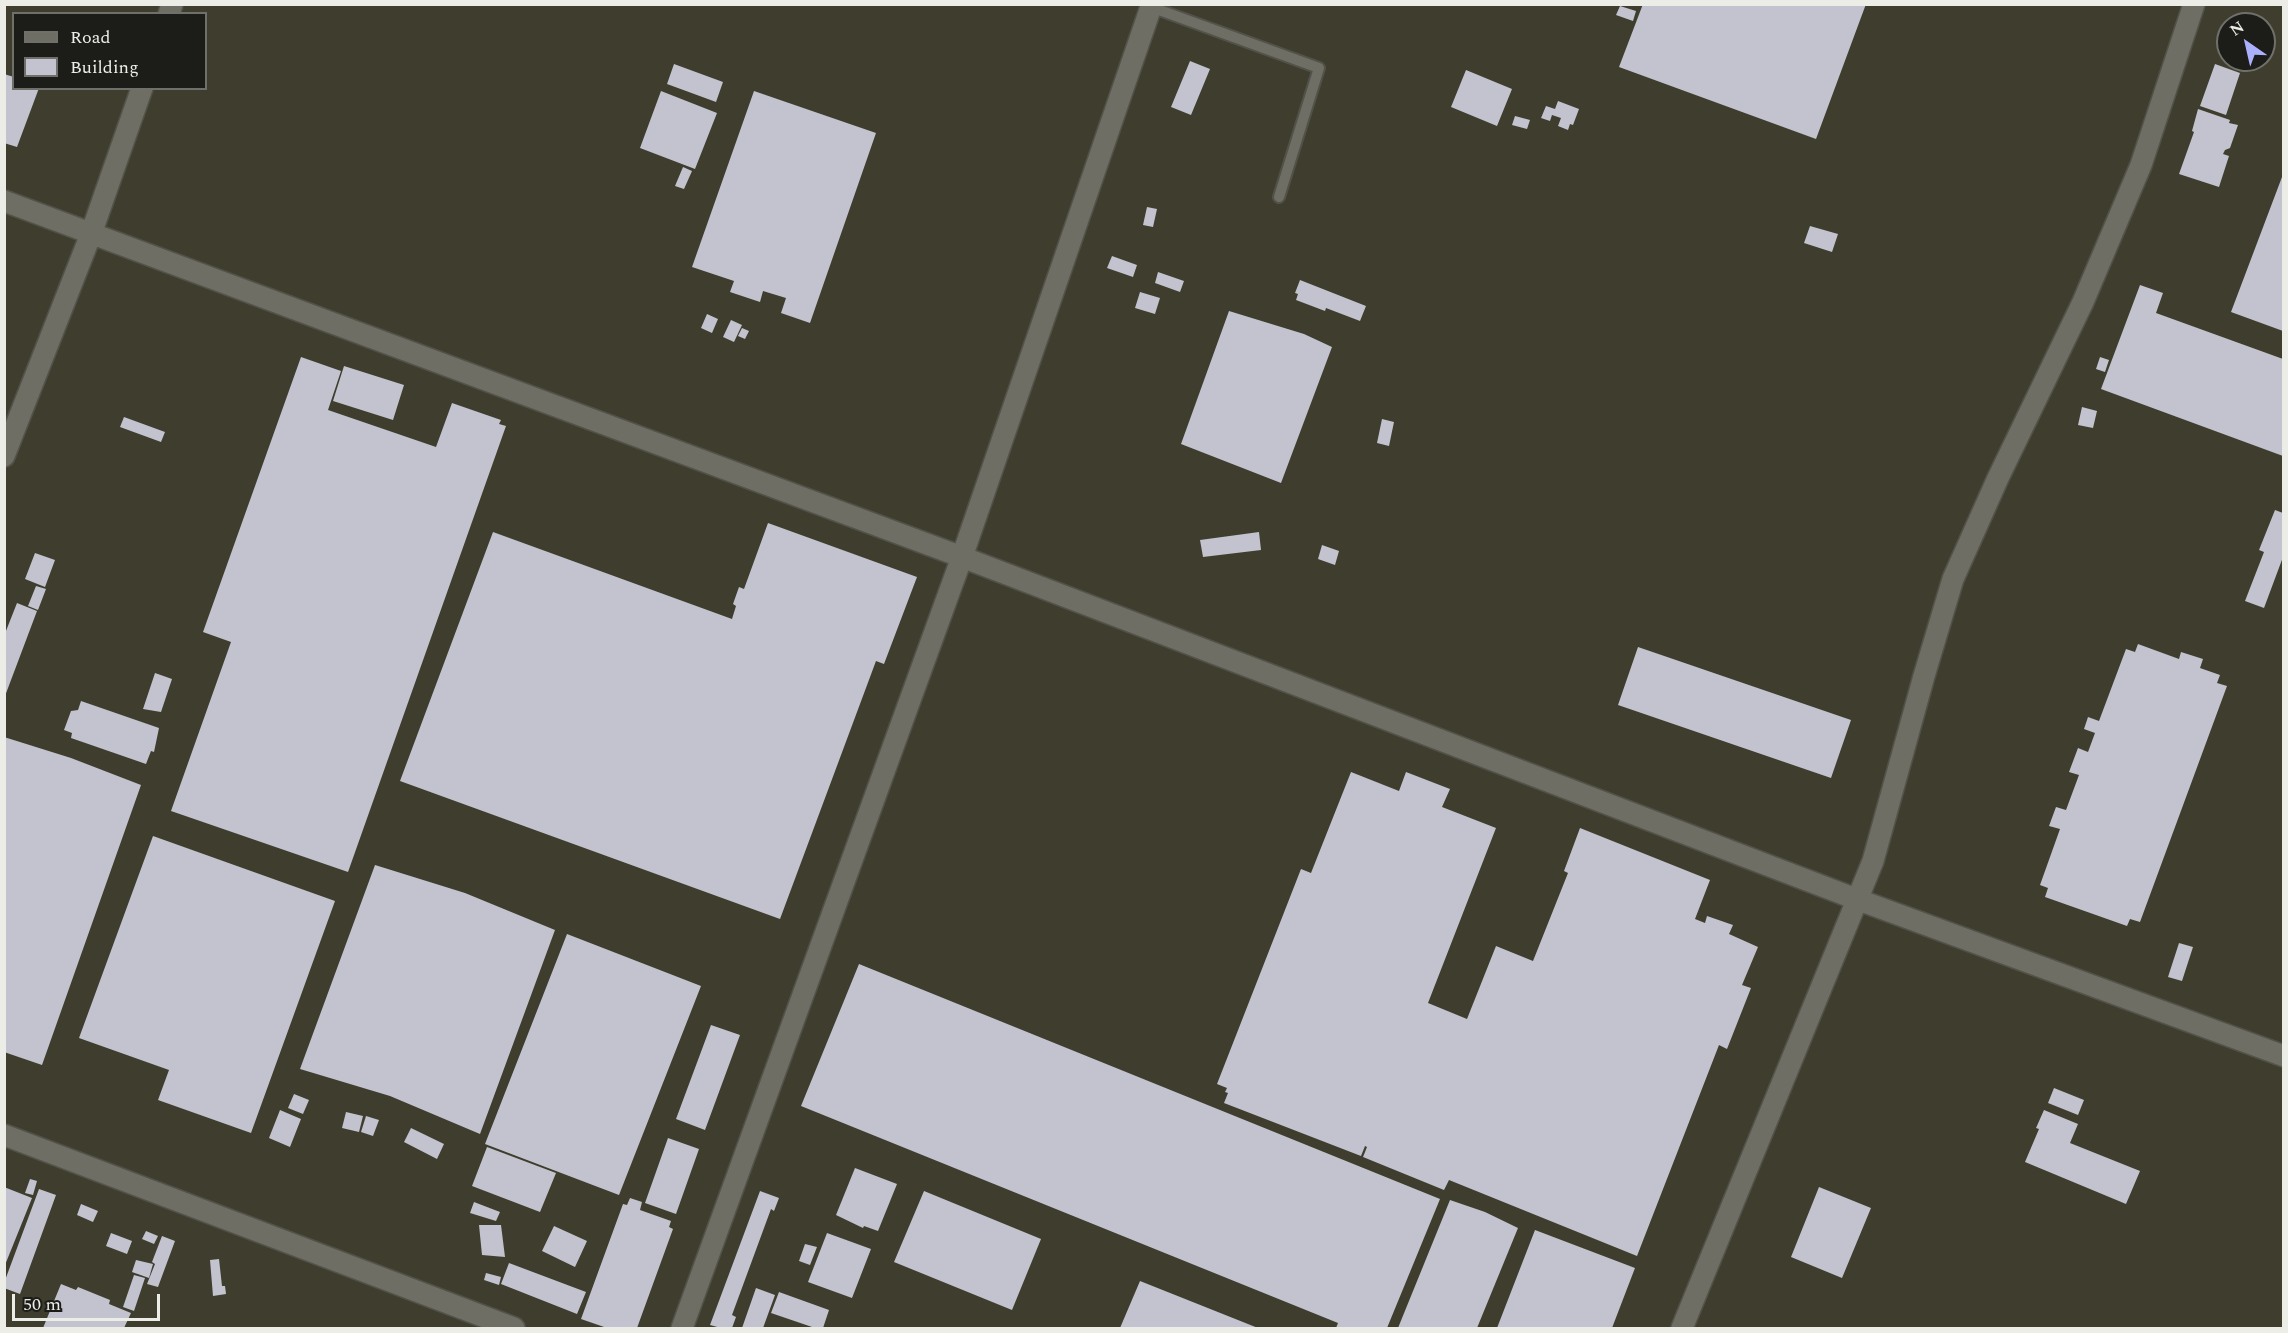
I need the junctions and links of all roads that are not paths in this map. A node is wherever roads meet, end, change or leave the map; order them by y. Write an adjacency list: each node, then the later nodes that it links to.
1 (2194, 4): 9 (street)
2 (1152, 6): 4 (lane); 8 (street)
3 (141, 90): 6 (street)
4 (1279, 198)
5 (4, 201): 6 (street)
6 (91, 234): 7 (street); 8 (street)
7 (4, 456)
8 (962, 557): 9 (street); 13 (street)
9 (1856, 899): 10 (street); 14 (street)
10 (2283, 1056)
11 (4, 1135): 12 (street)
12 (514, 1329)
13 (682, 1329)
14 (1682, 1329)

